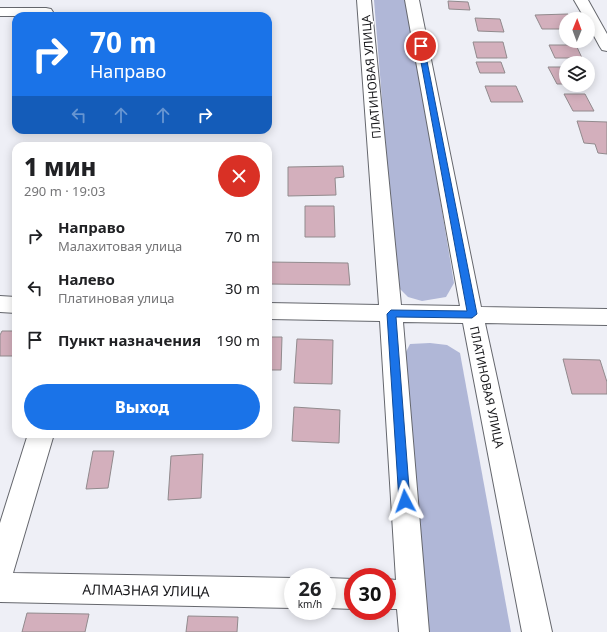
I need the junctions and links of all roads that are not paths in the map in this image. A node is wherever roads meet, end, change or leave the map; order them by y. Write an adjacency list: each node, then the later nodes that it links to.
1 (364, 0): 10 (street, ПЛАТИНОВАЯ УЛИЦА)
2 (412, 0): 11 (street, ПЛАТИНОВАЯ УЛИЦА)
3 (581, 0): 6 (street)
4 (0, 12): 5 (street)
5 (46, 12)
6 (607, 47)
7 (0, 304): 8 (street)
8 (12, 305)
9 (272, 311): 10 (street)
10 (391, 314): 11 (street); 17 (street, ПЛАТИНОВАЯ УЛИЦА)
11 (472, 314): 12 (street); 19 (street, ПЛАТИНОВАЯ УЛИЦА)
12 (607, 317)
13 (40, 438): 14 (street)
14 (0, 568)
15 (0, 587): 16 (street, АЛМАЗНАЯ УЛИЦА)
16 (284, 593)
17 (399, 594): 18 (street, ПЛАТИНОВАЯ УЛИЦА)
18 (414, 632)
19 (537, 632)

